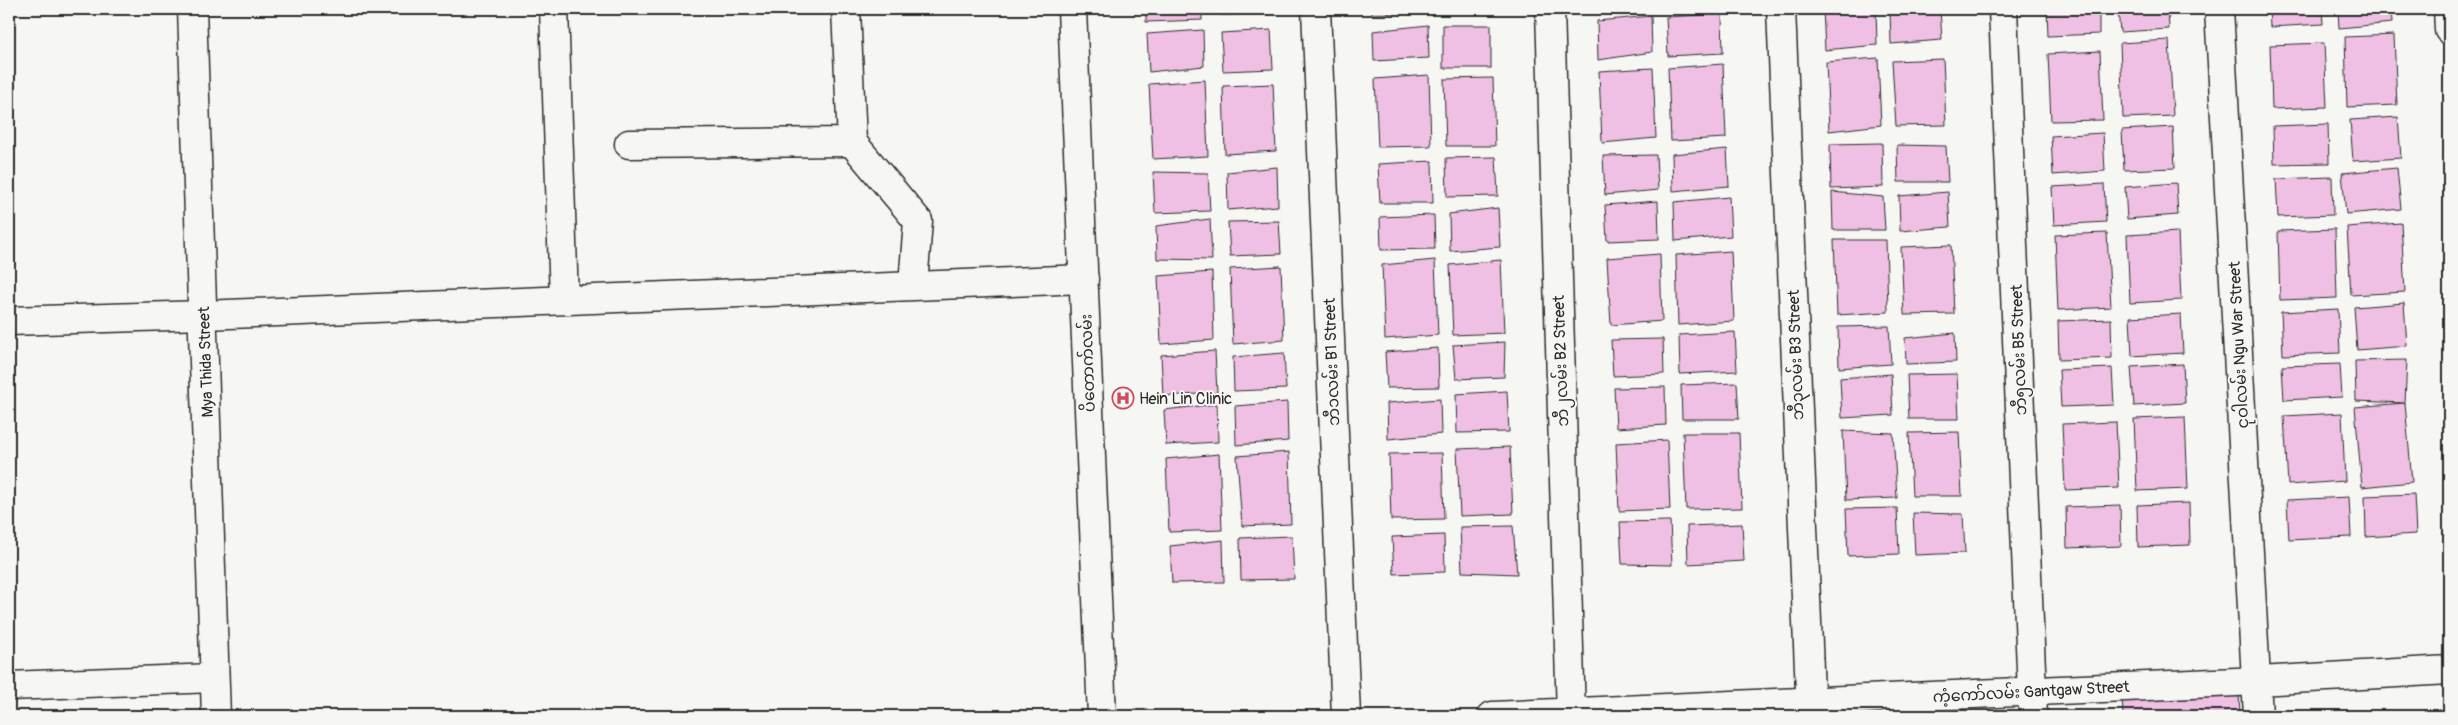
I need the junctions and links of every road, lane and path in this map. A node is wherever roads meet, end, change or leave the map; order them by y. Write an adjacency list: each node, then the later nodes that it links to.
1 (192, 9): 17 (street, Mya Thida Street)
2 (554, 9): 16 (street)
3 (846, 9): 12 (street)
4 (1072, 9): 14 (street, ပိတောက်လမ်း)
5 (1316, 9): 28 (street, ဘီ၁လမ်း B1 Street)
6 (1550, 9): 25 (street, ဘီ၂လမ်း B2 Street)
7 (1781, 9): 24 (street, ဘီ၃လမ်း B3 Street)
8 (2003, 9): 23 (street, ဘီ၅လမ်း B5 Street)
9 (2219, 9): 21 (street, ငုဝါလမ်း Ngu War Street)
10 (2448, 9): 11 (street)
11 (2449, 30)
12 (852, 142): 13 (street); 15 (street)
13 (629, 144)
14 (1084, 279): 15 (street); 27 (street, ပိတောက်လမ်း)
15 (913, 285): 16 (street)
16 (564, 299): 17 (street)
17 (204, 315): 18 (street); 20 (street, Mya Thida Street)
18 (9, 321)
19 (2449, 670): 21 (street, ကံ့ကော်လမ်း Gantgaw Street)
20 (214, 678): 22 (street); 26 (street, Mya Thida Street)
21 (2258, 681): 23 (street, ကံ့ကော်လမ်း Gantgaw Street); 30 (street, ငုဝါလမ်း Ngu War Street)
22 (9, 686)
23 (2033, 704): 24 (street, ကံ့ကော်လမ်း Gantgaw Street)
24 (1810, 709): 25 (street, ကံ့ကော်လမ်း Gantgaw Street)
25 (1571, 714): 29 (street, ကံ့ကော်လမ်း Gantgaw Street)
26 (216, 716)
27 (1102, 716)
28 (1346, 716)
29 (1492, 716)
30 (2258, 716)

